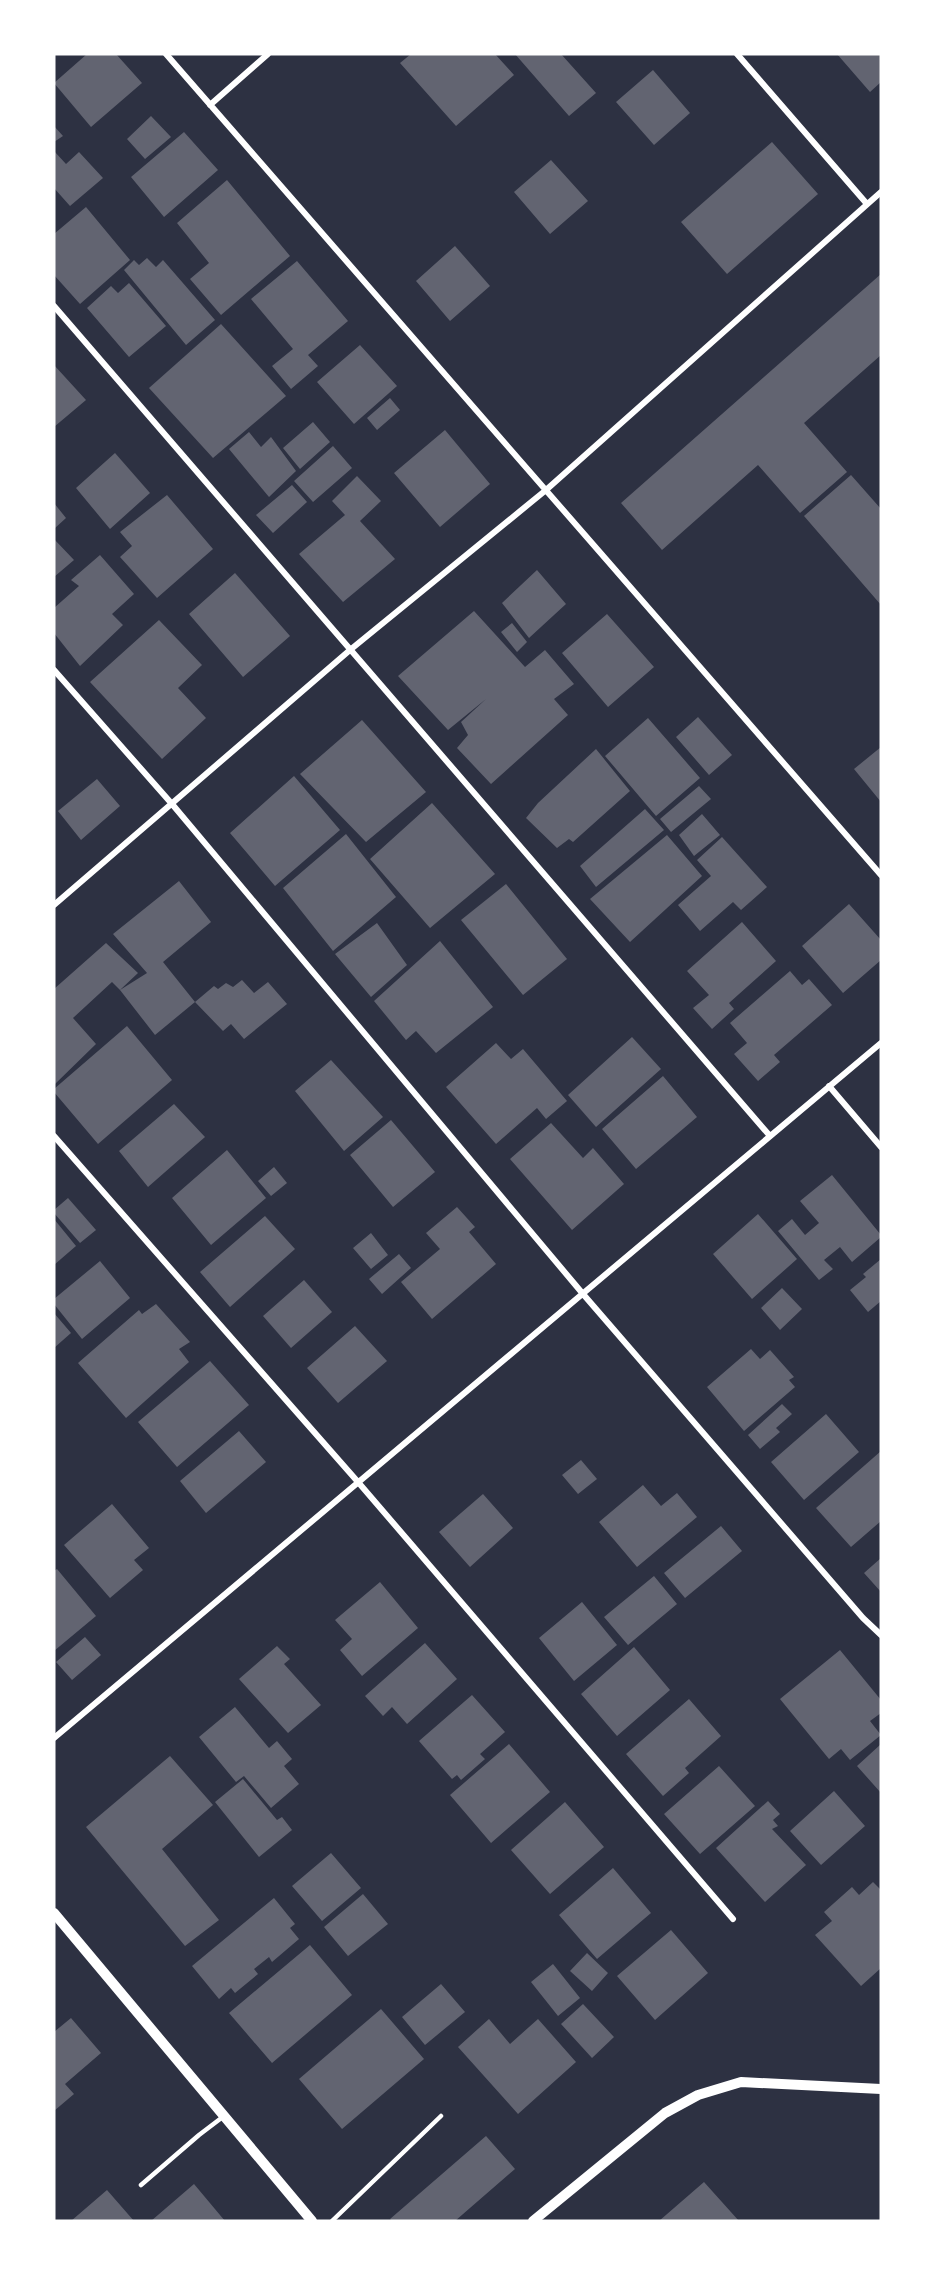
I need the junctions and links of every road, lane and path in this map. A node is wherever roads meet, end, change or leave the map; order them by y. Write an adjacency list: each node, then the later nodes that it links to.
1 (166, 54): 4 (street)
2 (268, 54): 4 (street)
3 (737, 54): 6 (street)
4 (210, 105): 8 (street)
5 (881, 192): 6 (street)
6 (867, 204): 8 (street)
7 (54, 306): 9 (street)
8 (546, 490): 9 (street); 12 (street)
9 (350, 650): 11 (street); 17 (street)
10 (54, 670): 11 (street)
11 (172, 804): 13 (street); 19 (street)
12 (881, 874)
13 (54, 905)
14 (881, 1043): 15 (street)
15 (830, 1086): 17 (street); 18 (street)
16 (54, 1136): 20 (street)
17 (770, 1136): 19 (street)
18 (881, 1147)
19 (583, 1294): 20 (street); 21 (street)
20 (358, 1482): 22 (street); 24 (street)
21 (881, 1635)
22 (54, 1738)
23 (54, 1913): 26 (street)
24 (733, 1919)
25 (875, 2088): 31 (street)
26 (224, 2116): 28 (lane); 29 (street)
27 (441, 2116): 30 (lane)
28 (141, 2185)
29 (312, 2221)
30 (332, 2221)
31 (532, 2221)

